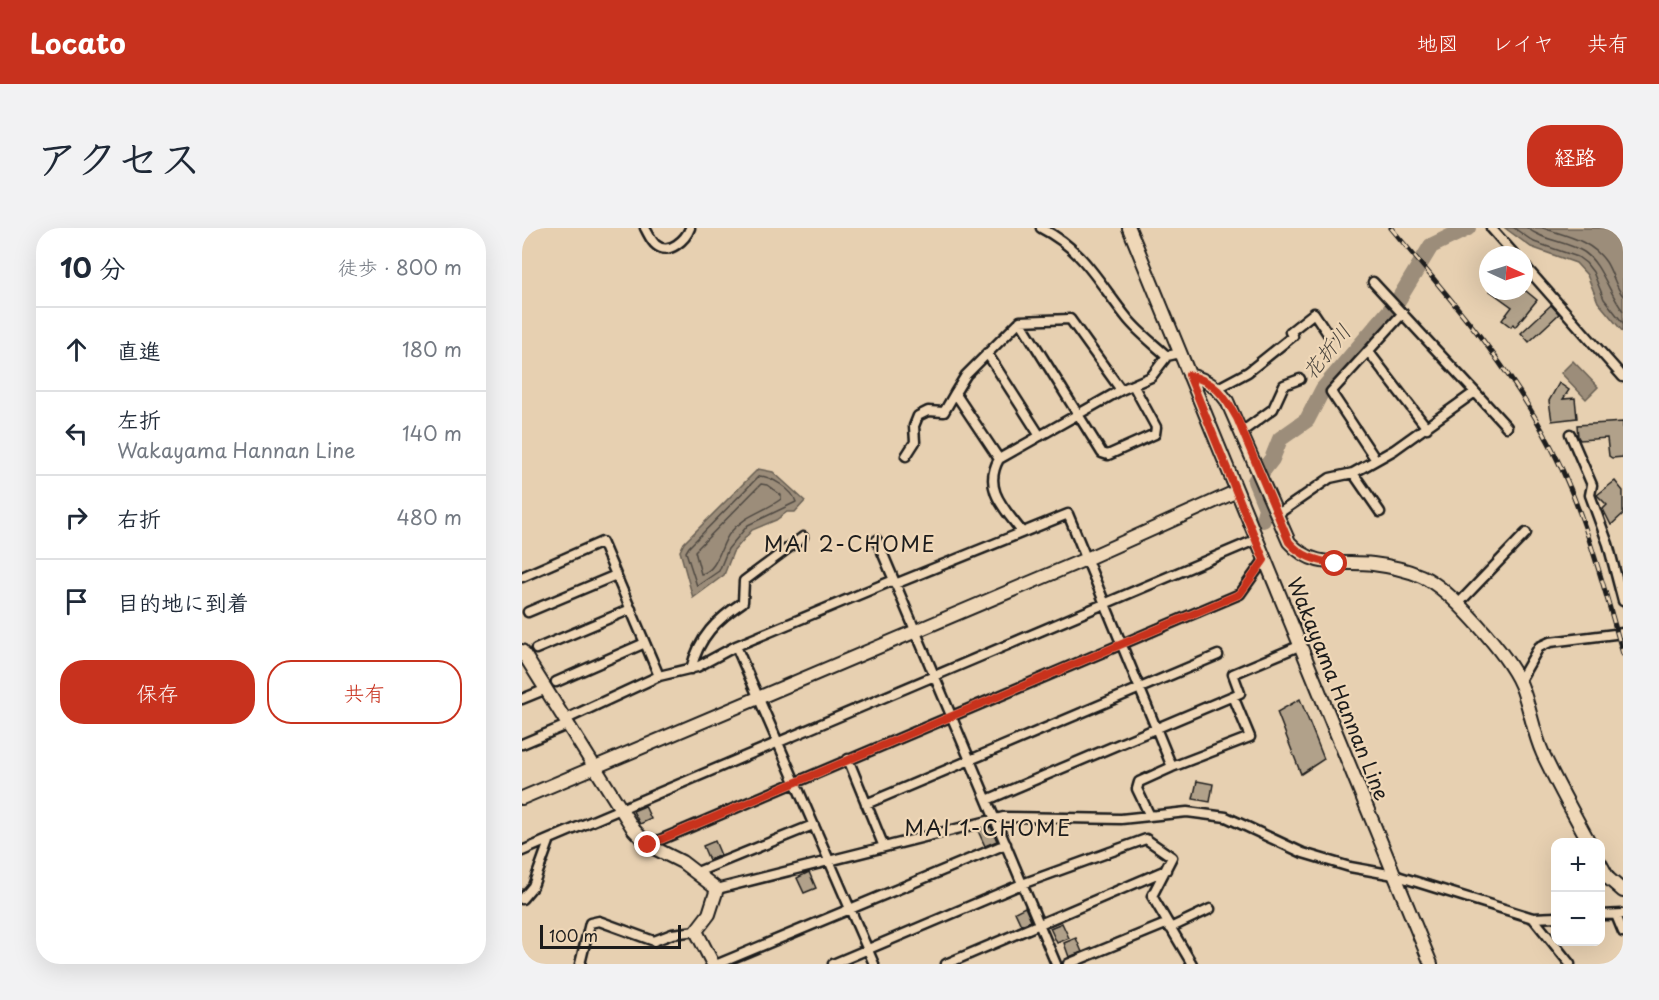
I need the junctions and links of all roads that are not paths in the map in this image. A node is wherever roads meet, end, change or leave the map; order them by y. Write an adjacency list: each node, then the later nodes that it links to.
1 (645, 228): 2 (street)
2 (690, 228)
3 (1041, 228): 15 (street)
4 (1129, 228): 14 (main road, Wakayama Hannan Line)
5 (1491, 228): 6 (street)
6 (1507, 246)
7 (1533, 275): 17 (street)
8 (1373, 282): 9 (street)
9 (1403, 313): 12 (street); 22 (street)
10 (1020, 321): 13 (street); 21 (street); 24 (street)
11 (1328, 334): 20 (street)
12 (1368, 351): 26 (street); 32 (street)
13 (987, 353): 23 (street); 29 (street)
14 (1180, 353): 15 (street); 16 (main road, Wakayama Hannan Line)
15 (1167, 356): 19 (street)
16 (1189, 375): 20 (main road); 34 (main road, Wakayama Hannan Line)
17 (1623, 376)
18 (1300, 379): 27 (street)
19 (1133, 384): 21 (street); 24 (street)
20 (1218, 388): 27 (main road)
21 (1121, 390): 24 (street)
22 (1475, 392): 25 (street); 26 (street)
23 (955, 393): 30 (street); 31 (street)
24 (1078, 414): 29 (street)
25 (1508, 427)
26 (1426, 428): 32 (street)
27 (1243, 431): 36 (main road)
28 (1570, 434): 47 (street)
29 (1040, 436): 31 (street)
30 (906, 456)
31 (999, 459): 37 (street)
32 (1376, 460): 33 (street)
33 (1353, 472): 35 (street); 36 (street)
34 (1235, 492): 41 (main road, Wakayama Hannan Line); 42 (main road)
35 (1380, 512)
36 (1278, 514): 49 (main road)
37 (1022, 532): 42 (street); 46 (street)
38 (1526, 533): 49 (street)
39 (803, 537): 61 (street)
40 (877, 540): 46 (street)
41 (1255, 540): 43 (main road, Wakayama Hannan Line); 48 (street)
42 (1086, 559): 48 (street); 52 (main road)
43 (1264, 560): 55 (street); 57 (main road, Wakayama Hannan Line)
44 (616, 574): 45 (street); 50 (street); 51 (street)
45 (522, 577)
46 (894, 582): 52 (street); 56 (street)
47 (1623, 601)
48 (1104, 604): 55 (street); 62 (street)
49 (1458, 604): 64 (main road)
50 (631, 609): 54 (street); 58 (street)
51 (528, 612)
52 (914, 630): 62 (street); 69 (main road)
53 (1623, 633): 64 (street)
54 (645, 643): 63 (street); 65 (street)
55 (1120, 643): 66 (street); 71 (street)
56 (736, 646): 61 (street); 69 (street)
57 (1299, 646): 68 (street); 98 (main road, Wakayama Hannan Line)
58 (536, 649)
59 (522, 651): 67 (main road)
60 (1218, 655): 66 (street)
61 (691, 669): 63 (street)
62 (934, 675): 71 (street); 74 (street)
63 (659, 676): 72 (street)
64 (1519, 681): 88 (main road)
65 (556, 682)
66 (1139, 688): 73 (street); 77 (street)
67 (544, 690): 70 (street); 72 (main road)
68 (1233, 696): 73 (street); 79 (street)
69 (758, 697): 74 (street); 78 (main road)
70 (522, 699)
71 (951, 714): 76 (street); 77 (street)
72 (565, 722): 75 (street); 78 (main road)
73 (1156, 730): 79 (street); 82 (street)
74 (777, 740): 80 (street); 84 (street)
75 (522, 744)
76 (848, 759): 80 (street); 83 (street)
77 (970, 759): 82 (street); 83 (street)
78 (595, 767): 81 (main road); 84 (main road)
79 (1172, 767): 85 (street)
80 (796, 782): 87 (street); 91 (street)
81 (522, 798)
82 (987, 800): 86 (street)
83 (866, 804): 92 (street)
84 (620, 809): 89 (street); 91 (main road)
85 (1150, 816): 86 (street); 98 (street)
86 (995, 819): 90 (street); 92 (street)
87 (813, 825): 94 (street); 96 (street)
88 (1586, 838)
89 (550, 839): 93 (street); 102 (street)
90 (1006, 844): 99 (street); 103 (street)
91 (648, 845): 96 (main road)
92 (884, 847): 94 (street)
93 (522, 850)
94 (831, 861): 100 (street); 103 (street)
95 (1167, 870): 99 (street); 108 (street); 109 (street)
96 (697, 872): 100 (main road)
97 (1605, 872): 101 (main road)
98 (1394, 875): 107 (street); 122 (main road, Wakayama Hannan Line)
99 (1023, 884): 108 (street); 112 (street)
100 (717, 889): 110 (main road)
101 (1623, 891)
102 (522, 899)
103 (850, 909): 112 (street); 116 (street)
104 (1210, 909): 109 (street)
105 (1619, 914): 111 (street)
106 (1551, 917): 107 (street)
107 (1533, 918): 123 (street)
108 (1040, 925): 119 (street); 120 (street)
109 (1169, 925): 113 (street); 121 (street)
110 (696, 931): 114 (street); 115 (main road)
111 (1623, 932)
112 (868, 949): 117 (street); 118 (street)
113 (1188, 963)
114 (580, 964)
115 (713, 964)
116 (718, 964)
117 (833, 964)
118 (874, 964)
119 (946, 964)
120 (1056, 964)
121 (1068, 964)
122 (1431, 964)
123 (1570, 964)

